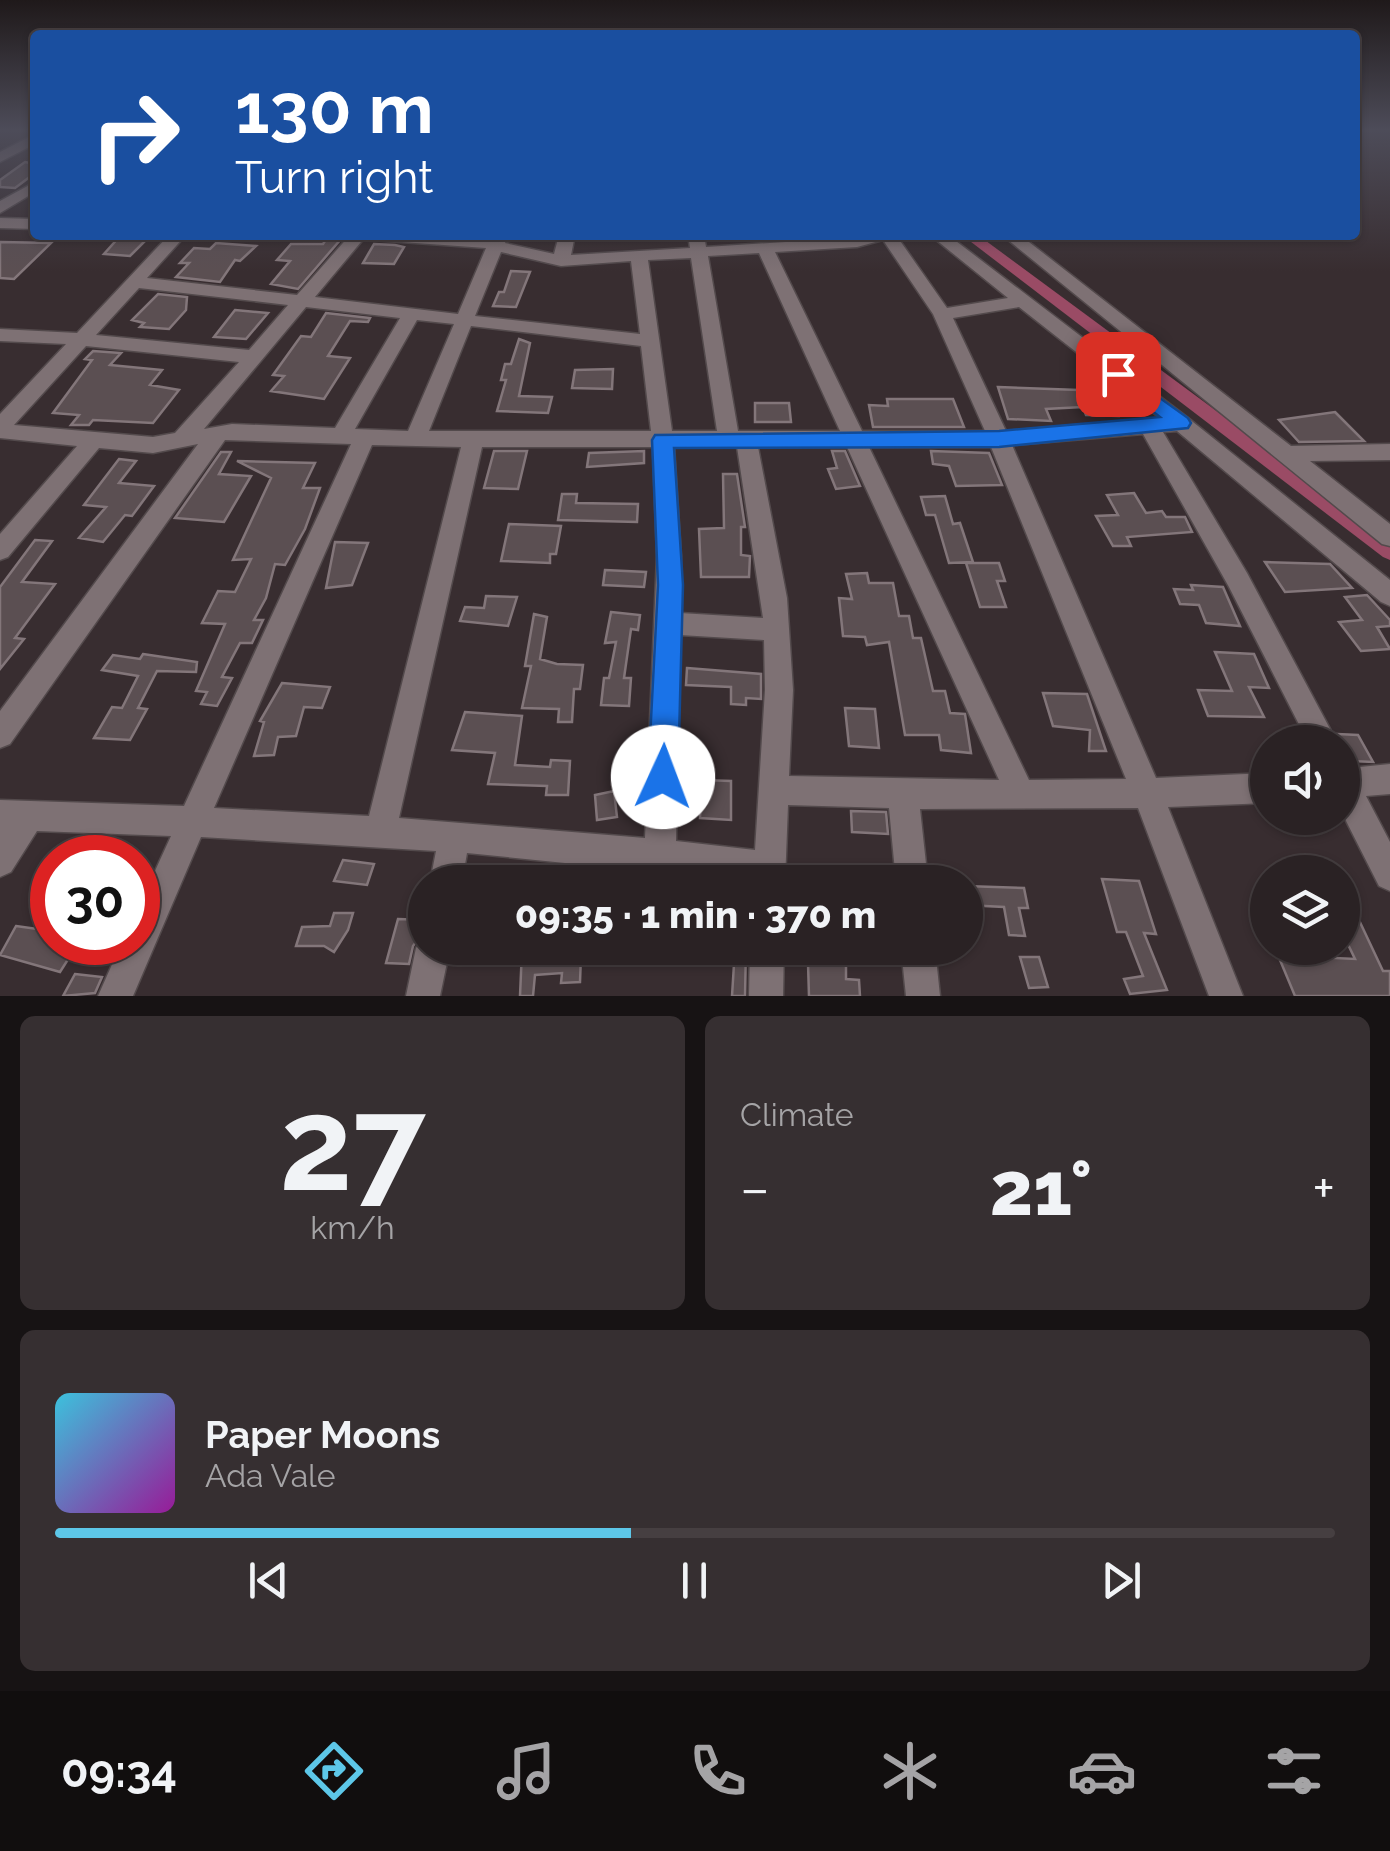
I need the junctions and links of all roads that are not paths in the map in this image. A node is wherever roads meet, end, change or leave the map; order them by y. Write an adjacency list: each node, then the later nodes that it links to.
1 (30, 189): 2 (street)
2 (0, 208)
3 (0, 223): 4 (street)
4 (30, 224)
5 (173, 240): 17 (street)
6 (355, 240): 18 (street)
7 (499, 240): 16 (street); 22 (street)
8 (566, 240): 16 (street)
9 (865, 240): 14 (street)
10 (890, 240): 21 (street)
11 (944, 240): 19 (street)
12 (1016, 240): 42 (street)
13 (698, 244): 14 (street); 15 (street); 38 (street)
14 (758, 244): 33 (street)
15 (639, 257): 16 (street); 25 (street)
16 (561, 261)
17 (133, 282): 18 (street); 24 (street)
18 (302, 299): 20 (street); 26 (street)
19 (1023, 302): 21 (street); 28 (street)
20 (411, 314): 22 (street); 32 (street)
21 (942, 314): 35 (street)
22 (466, 320): 25 (street); 34 (street)
23 (0, 335): 24 (street)
24 (80, 339): 26 (street); 27 (street)
25 (647, 341): 37 (street)
26 (252, 357): 39 (street)
27 (8, 410): 30 (street)
28 (1180, 423): 29 (street); 45 (street)
29 (1149, 426): 35 (street); 48 (street)
30 (0, 429): 40 (street)
31 (218, 432): 32 (street); 39 (street); 49 (street)
32 (354, 435): 34 (street); 59 (street)
33 (856, 437): 35 (street); 38 (street); 56 (street)
34 (415, 439): 36 (street)
35 (999, 439): 55 (street)
36 (473, 440): 37 (street); 60 (street)
37 (663, 440): 38 (street); 46 (street)
38 (737, 440): 47 (street)
39 (180, 441): 40 (street)
40 (92, 442): 44 (street)
41 (1390, 452): 42 (street)
42 (1286, 454): 43 (street)
43 (1390, 537)
44 (0, 550)
45 (1390, 595)
46 (670, 623): 47 (street); 62 (street)
47 (777, 630): 53 (street)
48 (1314, 725)
49 (0, 734)
50 (1390, 778): 51 (street)
51 (1360, 781)
52 (1250, 789): 55 (street)
53 (774, 790): 54 (street); 66 (street)
54 (903, 795): 56 (street); 67 (street)
55 (1148, 795): 56 (street); 76 (street)
56 (1021, 796)
57 (15, 816): 59 (street); 63 (street)
58 (1360, 816): 68 (street)
59 (192, 822): 60 (street); 72 (street)
60 (380, 833): 61 (street)
61 (454, 840): 62 (street); 64 (street)
62 (660, 854): 65 (street)
63 (0, 861)
64 (449, 865)
65 (715, 865)
66 (771, 865)
67 (910, 865)
68 (1390, 874)
69 (429, 965): 73 (street)
70 (767, 965): 74 (street)
71 (920, 965): 75 (street)
72 (115, 996)
73 (423, 996)
74 (766, 996)
75 (923, 996)
76 (1226, 996)

